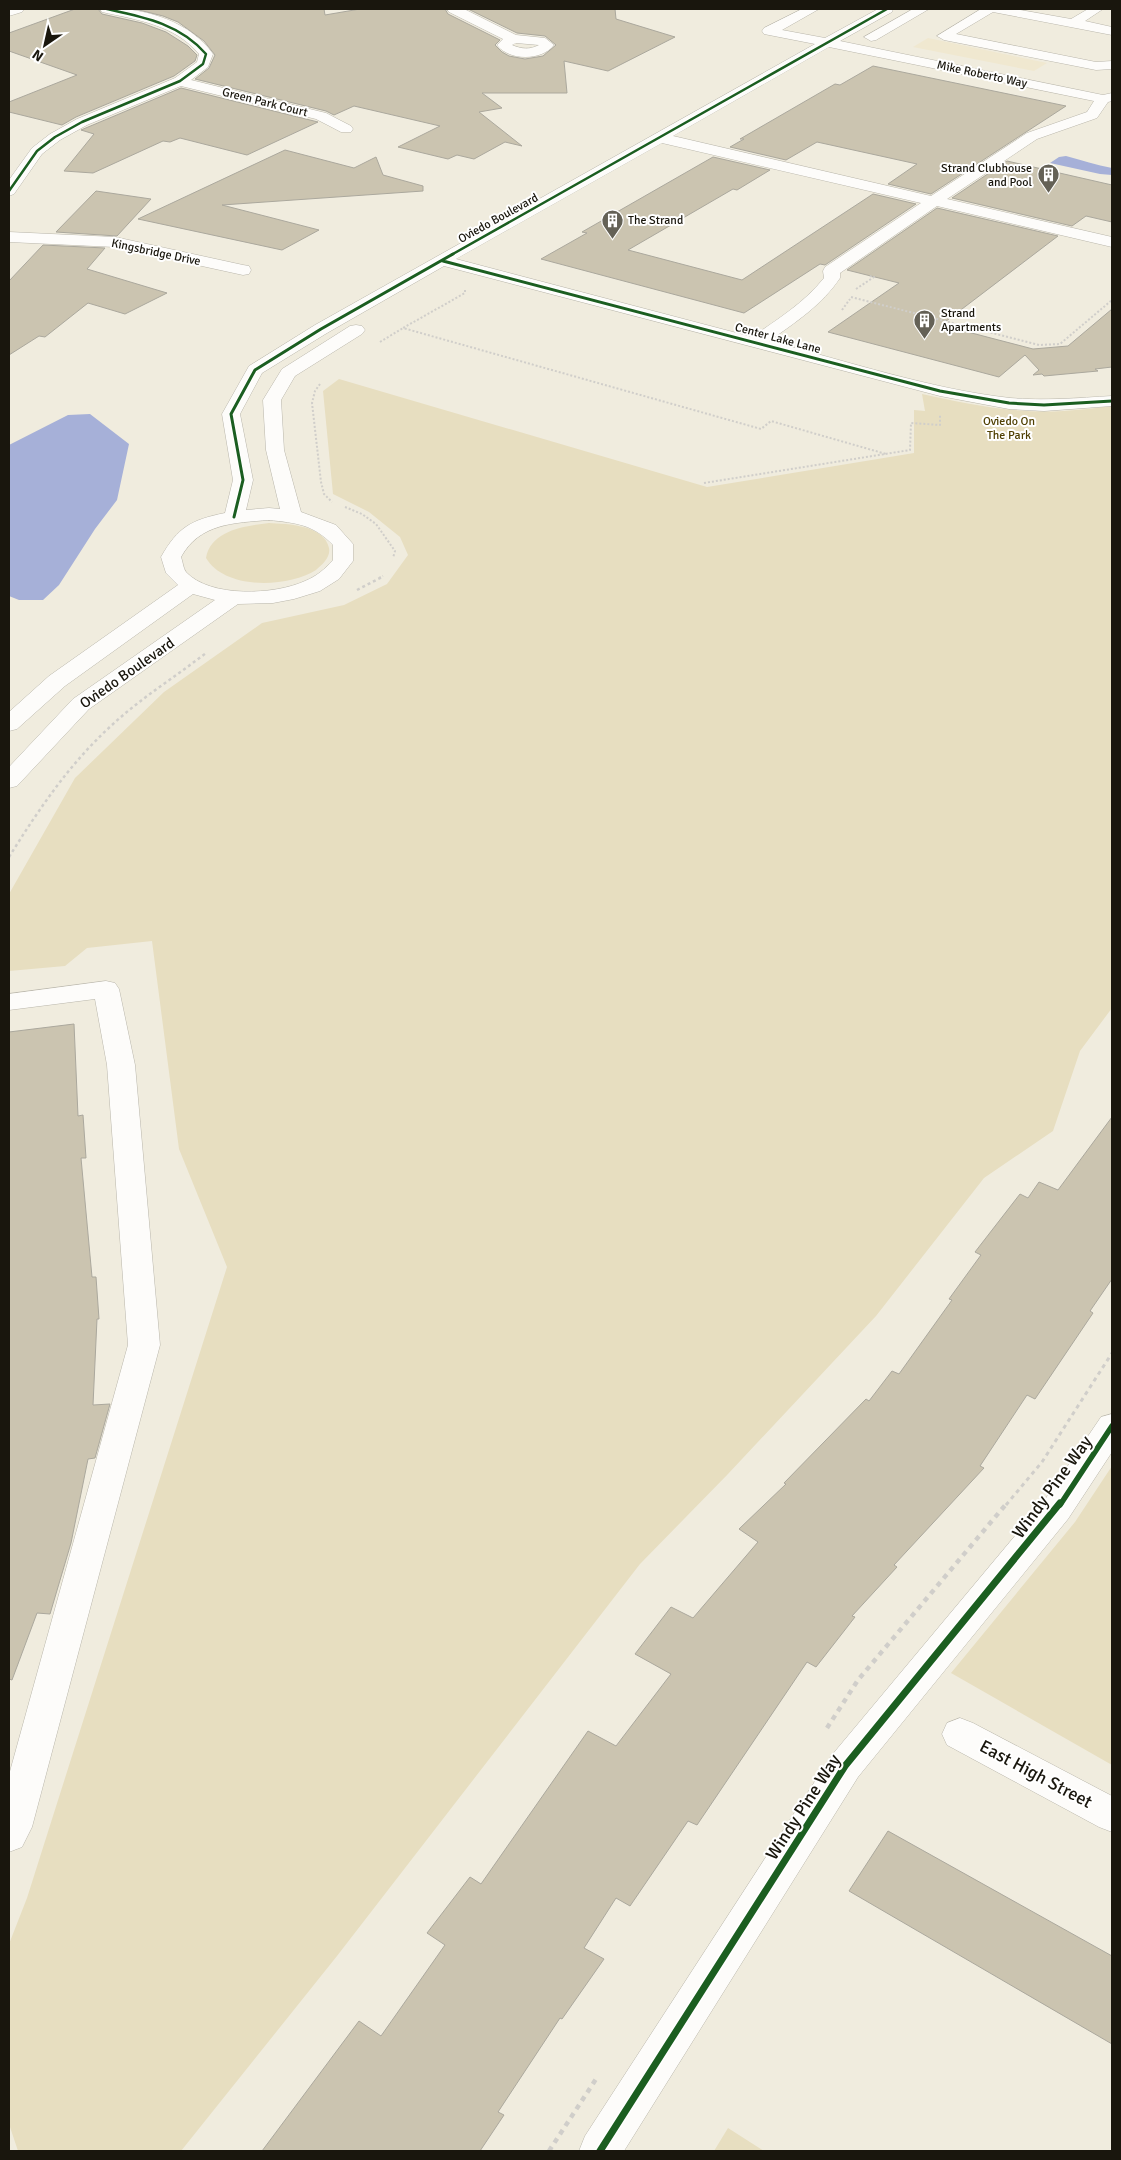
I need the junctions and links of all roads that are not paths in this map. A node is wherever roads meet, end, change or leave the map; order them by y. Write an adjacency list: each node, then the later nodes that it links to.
1 (17, 9): 8 (street)
2 (107, 9): 20 (street)
3 (454, 9): 15 (street)
4 (812, 9): 16 (street, Mike Roberto Way)
5 (887, 9): 16 (street, Oviedo Boulevard)
6 (995, 9): 13 (street)
7 (1093, 11): 12 (street); 13 (street)
8 (9, 12)
9 (922, 12): 17 (street)
10 (953, 14): 11 (street)
11 (980, 18): 19 (street)
12 (1112, 18)
13 (1073, 24): 14 (street)
14 (1112, 31)
15 (516, 39)
16 (826, 42): 17 (street, Mike Roberto Way); 25 (street, Oviedo Boulevard)
17 (852, 48): 18 (street); 21 (street, Mike Roberto Way)
18 (827, 62)
19 (1112, 65)
20 (180, 81): 22 (street, Green Park Court); 26 (street)
21 (1108, 98): 27 (street)
22 (346, 130)
23 (700, 134): 24 (street, Oviedo Boulevard)
24 (683, 143): 25 (street, Oviedo Boulevard); 27 (street)
25 (663, 145): 31 (street, Oviedo Boulevard)
26 (9, 191)
27 (934, 201): 29 (street); 36 (street)
28 (9, 237): 33 (street, Kingsbridge Drive)
29 (1112, 242)
30 (486, 256): 32 (street, Oviedo Boulevard)
31 (443, 261): 32 (street, Center Lake Lane); 38 (street, Oviedo Boulevard)
32 (467, 267): 34 (street, Oviedo Boulevard); 36 (street, Center Lake Lane)
33 (243, 270)
34 (446, 279)
35 (366, 325): 39 (street)
36 (756, 342): 37 (street, Center Lake Lane)
37 (1112, 401)
38 (234, 517): 39 (street); 40 (street)
39 (292, 517): 41 (street)
40 (192, 585): 41 (street); 42 (street)
41 (234, 597): 43 (street, Oviedo Boulevard)
42 (9, 724)
43 (9, 781)
44 (9, 1002): 48 (street)
45 (1112, 1426): 49 (street, Windy Pine Way)
46 (960, 1734): 47 (street, East High Street)
47 (1112, 1815)
48 (9, 1835)
49 (600, 2151)

